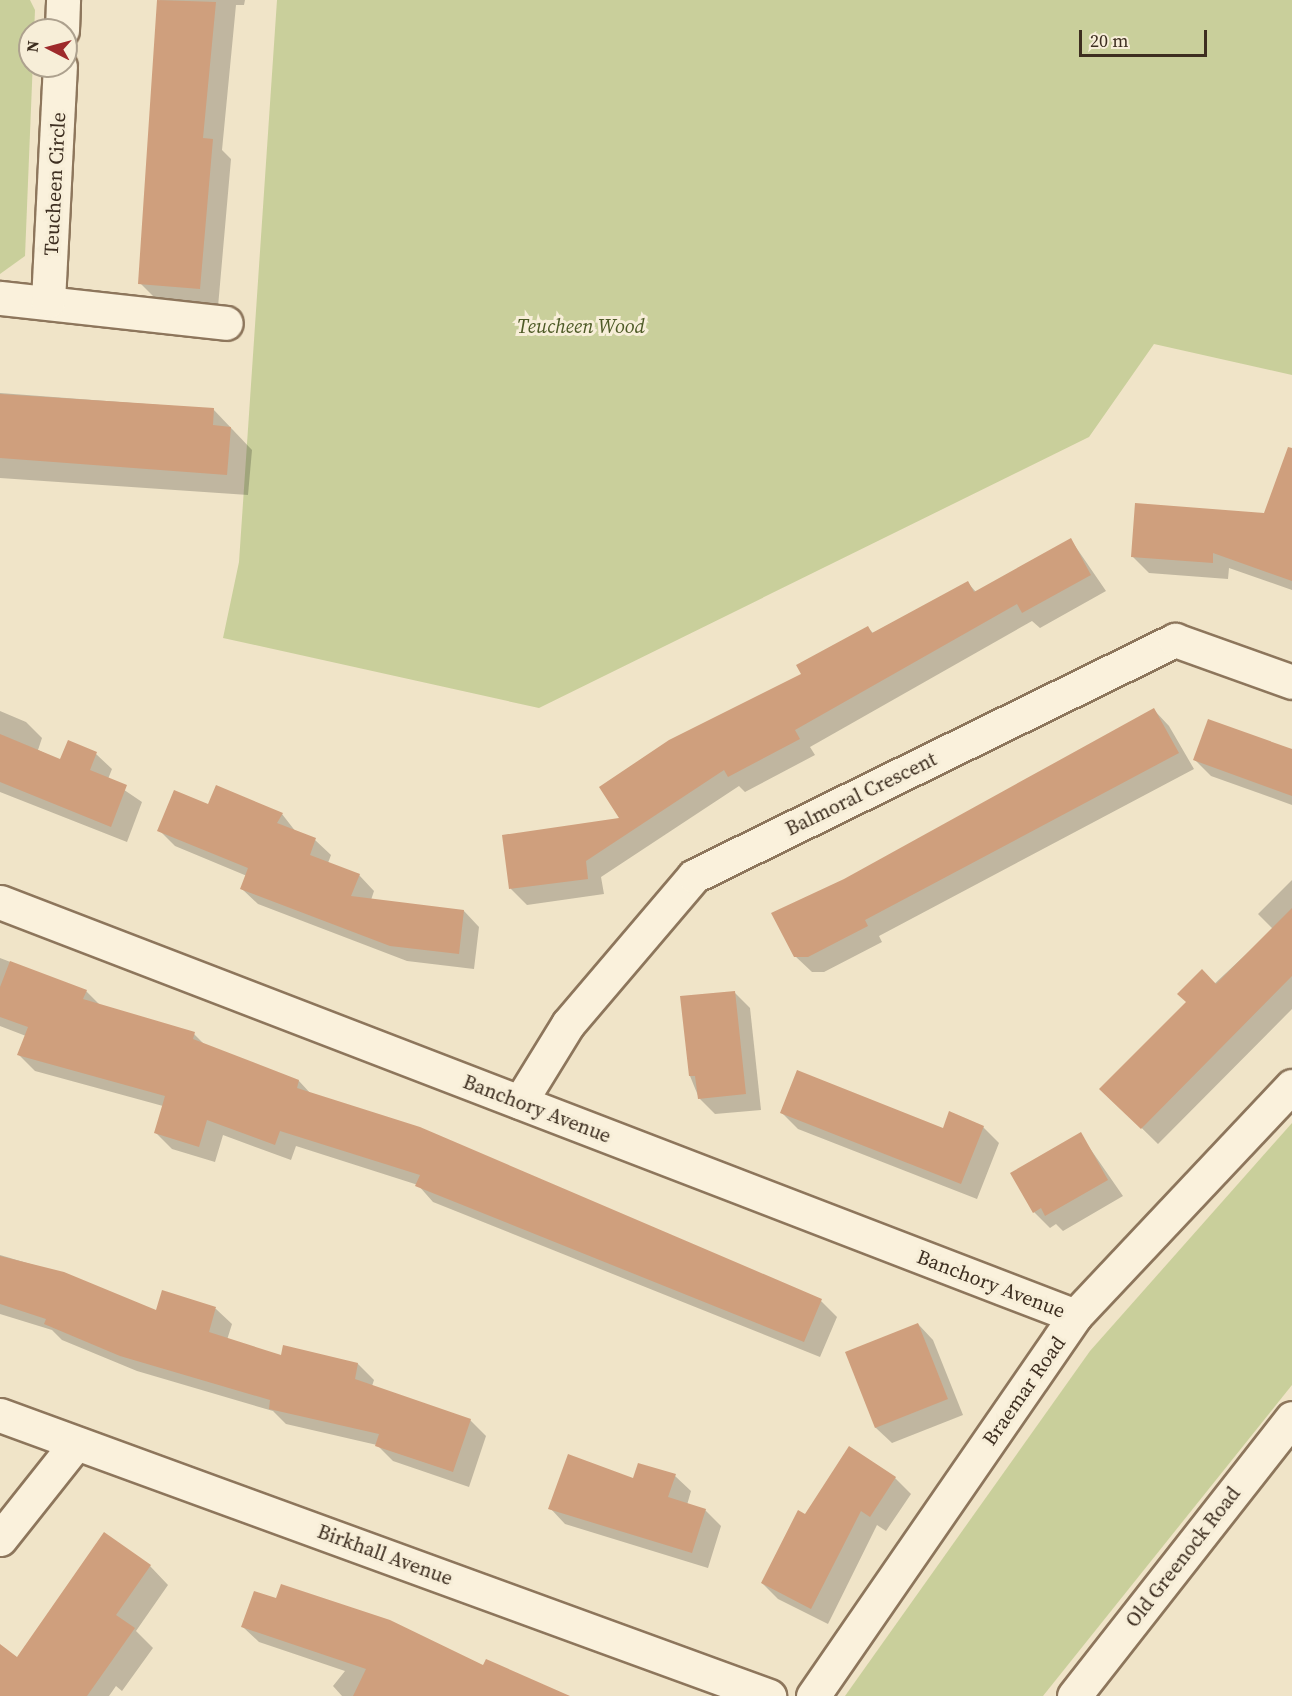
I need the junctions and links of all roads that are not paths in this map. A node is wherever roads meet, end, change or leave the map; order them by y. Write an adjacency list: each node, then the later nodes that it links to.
1 (63, 0): 2 (street)
2 (62, 18)
3 (59, 78): 5 (street, Teucheen Circle)
4 (0, 298): 5 (street)
5 (48, 301): 6 (street)
6 (226, 322)
7 (1292, 682): 10 (street, Balmoral Crescent)
8 (0, 902): 10 (street, Banchory Avenue)
9 (1292, 1086): 11 (street, Braemar Road)
10 (520, 1102): 11 (street, Banchory Avenue)
11 (1075, 1316): 17 (street, Braemar Road)
12 (0, 1415): 14 (street, Birkhall Avenue)
13 (1292, 1418): 18 (street, Old Greenock Road)
14 (76, 1443): 15 (street); 16 (street, Birkhall Avenue)
15 (0, 1539)
16 (770, 1696)
17 (813, 1696)
18 (1074, 1696)

